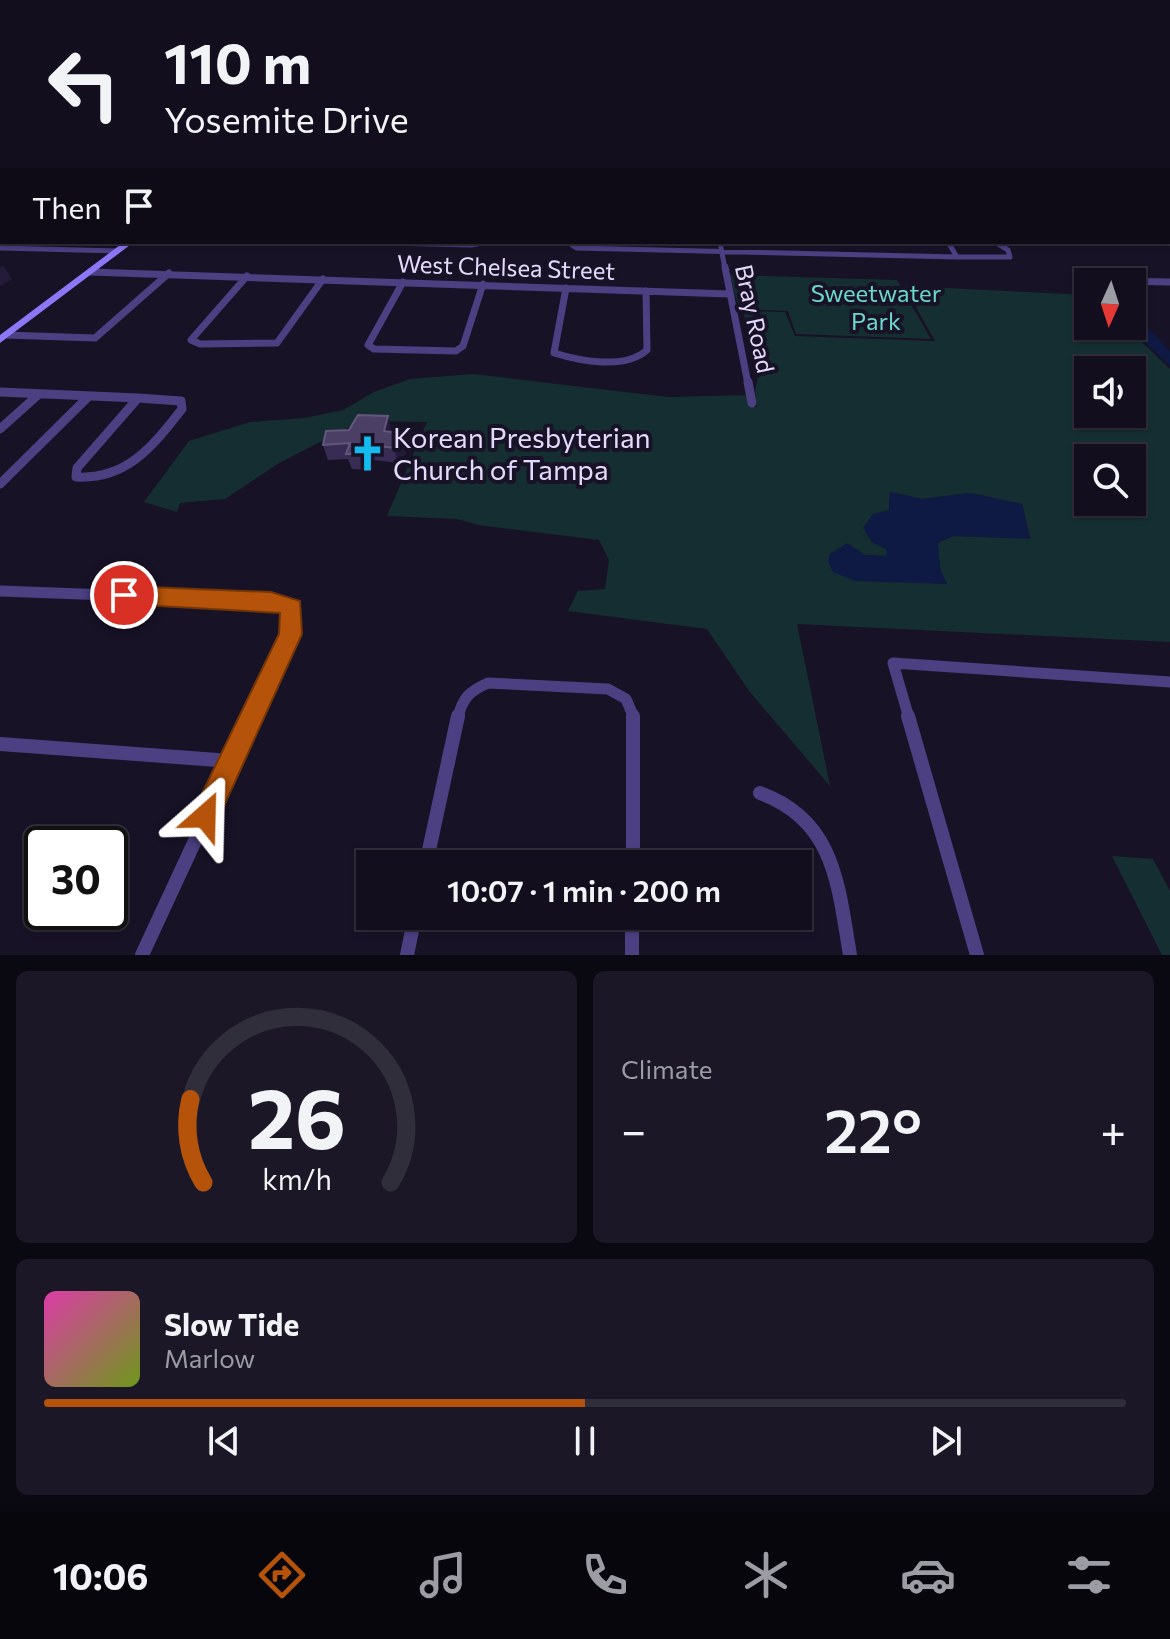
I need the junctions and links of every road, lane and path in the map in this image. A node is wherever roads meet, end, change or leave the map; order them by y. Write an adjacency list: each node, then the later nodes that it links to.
1 (127, 244): 9 (street)
2 (569, 244): 7 (street)
3 (720, 244): 10 (street, Bray Road)
4 (798, 244): 11 (street)
5 (949, 244): 12 (street)
6 (998, 244): 12 (street)
7 (642, 246): 10 (street)
8 (0, 248): 9 (street)
9 (118, 251): 13 (street)
10 (722, 252): 11 (street); 23 (street, Bray Road)
11 (802, 254): 12 (street)
12 (957, 257)
13 (90, 272): 14 (street, West Chelsea Street); 24 (street)
14 (169, 273): 15 (street, West Chelsea Street); 24 (street)
15 (247, 276): 16 (street, West Chelsea Street); 16 (street)
16 (323, 279): 17 (street, West Chelsea Street)
17 (403, 282): 20 (street, West Chelsea Street); 20 (street)
18 (1146, 282): 19 (street)
19 (1170, 282)
20 (483, 284): 21 (street, West Chelsea Street)
21 (566, 288): 22 (street, West Chelsea Street); 22 (street)
22 (646, 291): 23 (street, West Chelsea Street)
23 (729, 294): 29 (street, Bray Road)
24 (3, 338)
25 (0, 392): 26 (street)
26 (39, 394): 27 (street); 30 (street)
27 (89, 396): 28 (street); 31 (street)
28 (138, 397): 28 (street)
29 (752, 403)
30 (0, 429)
31 (0, 484)
32 (0, 591): 35 (street)
33 (1170, 682): 45 (street)
34 (0, 744): 35 (street)
35 (231, 761): 41 (street)
36 (760, 793): 44 (street)
37 (429, 850): 38 (street)
38 (633, 850)
39 (412, 930): 42 (street)
40 (632, 930): 43 (street)
41 (142, 955)
42 (407, 955)
43 (632, 955)
44 (850, 955)
45 (977, 955)

